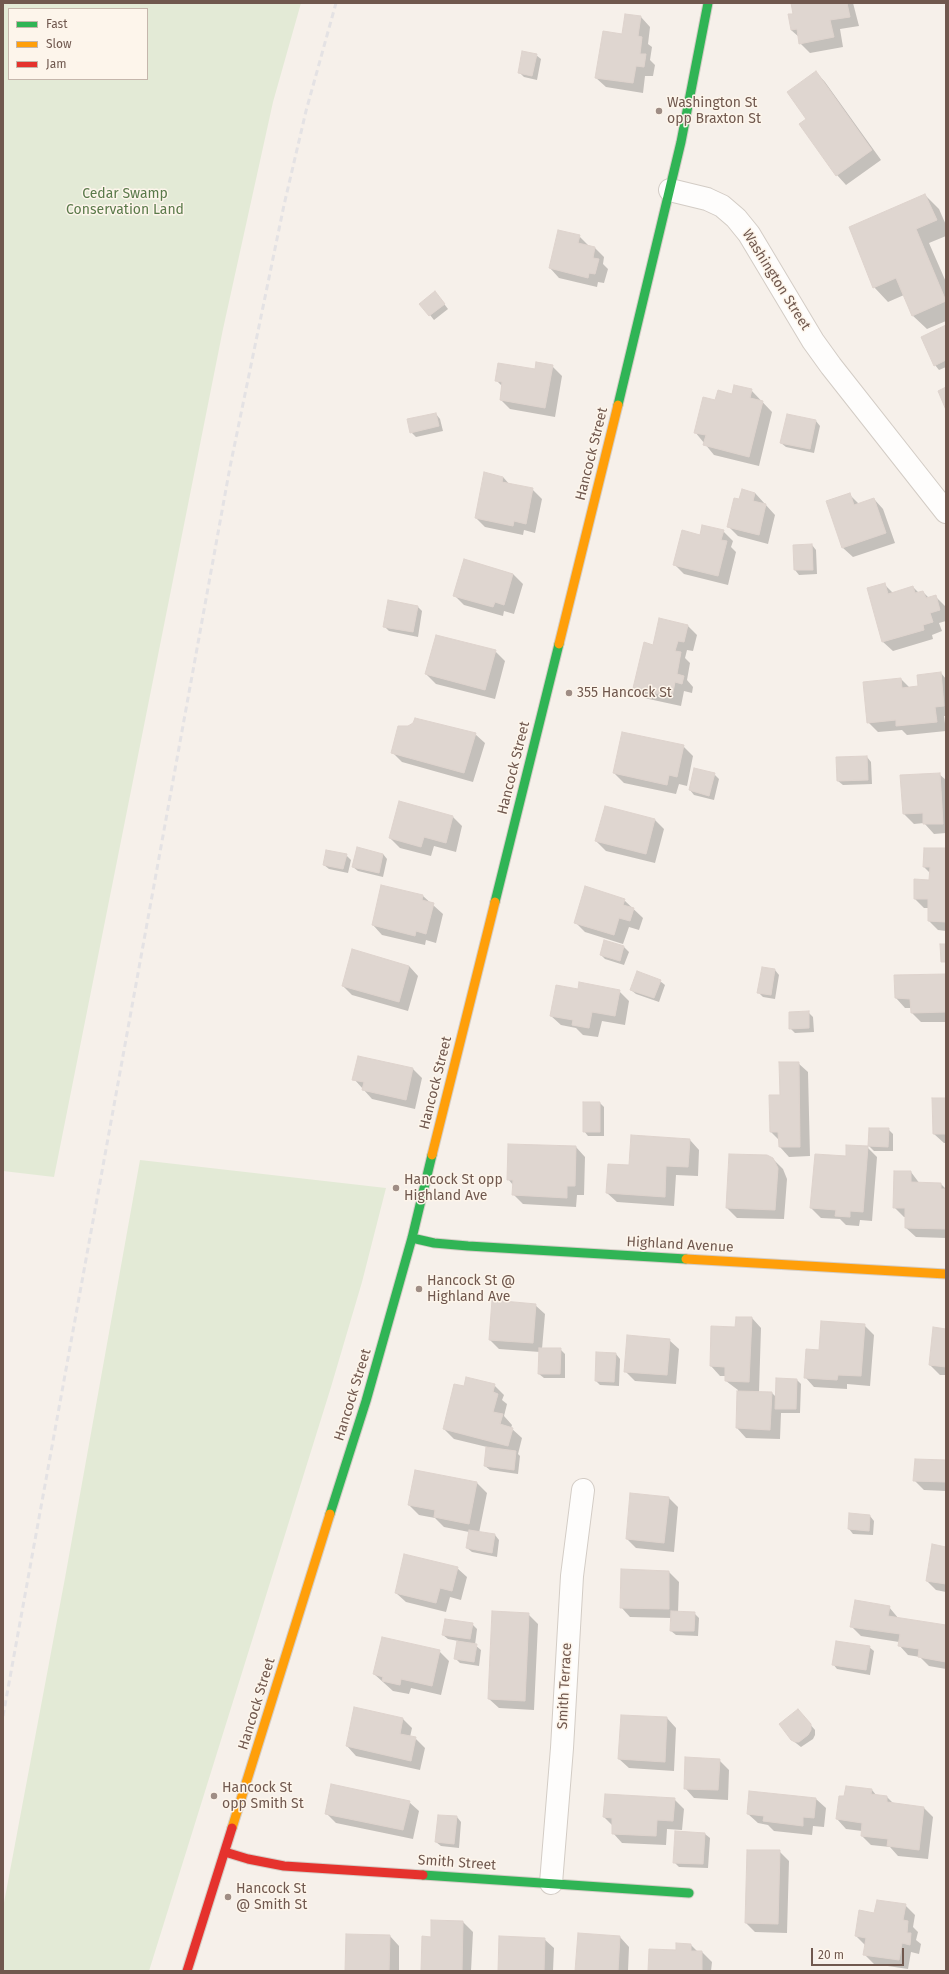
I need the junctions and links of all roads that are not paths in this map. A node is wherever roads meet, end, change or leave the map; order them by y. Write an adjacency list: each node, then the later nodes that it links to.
1 (708, 3): 2 (main road)
2 (670, 190): 3 (street, Washington Street); 4 (main road, Hancock Street)
3 (945, 509)
4 (412, 1238): 5 (main road, Highland Avenue); 7 (main road, Hancock Street)
5 (946, 1274)
6 (583, 1490): 8 (street, Smith Terrace)
7 (225, 1852): 8 (main road, Smith Street); 10 (main road, Hancock Street)
8 (551, 1883): 9 (main road, Smith Street)
9 (689, 1893)
10 (187, 1971)

